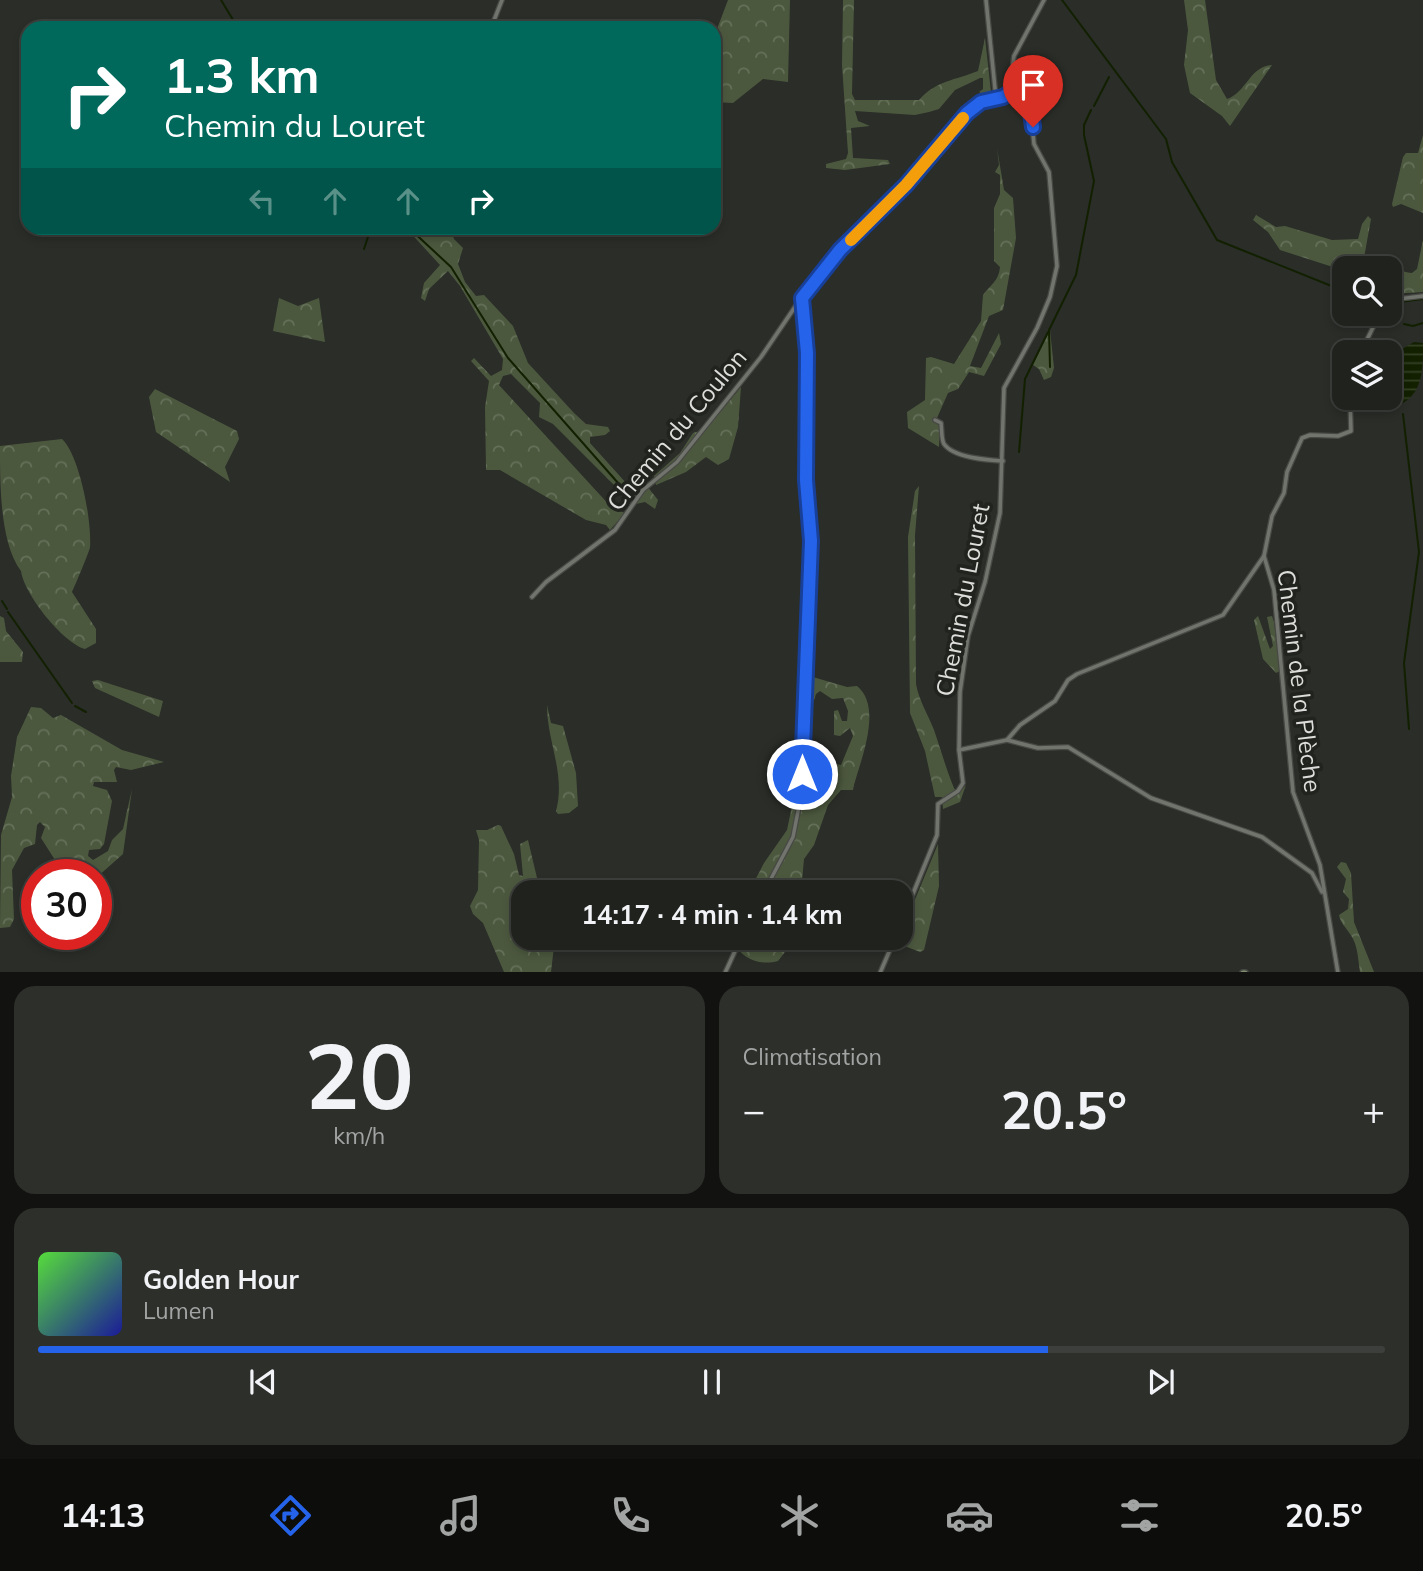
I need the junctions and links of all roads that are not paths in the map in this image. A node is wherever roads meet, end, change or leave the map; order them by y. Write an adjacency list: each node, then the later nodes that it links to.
1 (502, 0): 4 (street)
2 (986, 0): 6 (street)
3 (1044, 0): 5 (street, Chemin du Louret)
4 (494, 21)
5 (1017, 88): 6 (street, Chemin du Coulon); 12 (street, Chemin du Louret)
6 (996, 98): 8 (street, Chemin du Coulon)
7 (1423, 296): 9 (street)
8 (802, 298): 14 (street, Chemin du Coulon); 17 (street)
9 (1402, 298)
10 (1350, 410): 13 (street)
11 (935, 420): 12 (street)
12 (1003, 461): 16 (street, Chemin du Louret)
13 (1264, 556): 15 (street); 19 (street, Chemin de la Plèche)
14 (532, 597)
15 (1007, 740): 16 (street); 19 (street)
16 (959, 750): 18 (street, Chemin du Louret)
17 (770, 880)
18 (913, 894)
19 (1324, 897): 24 (street, Chemin de la Plèche)
20 (735, 950): 22 (street)
21 (890, 950): 23 (street)
22 (725, 972)
23 (880, 972)
24 (1338, 972)

